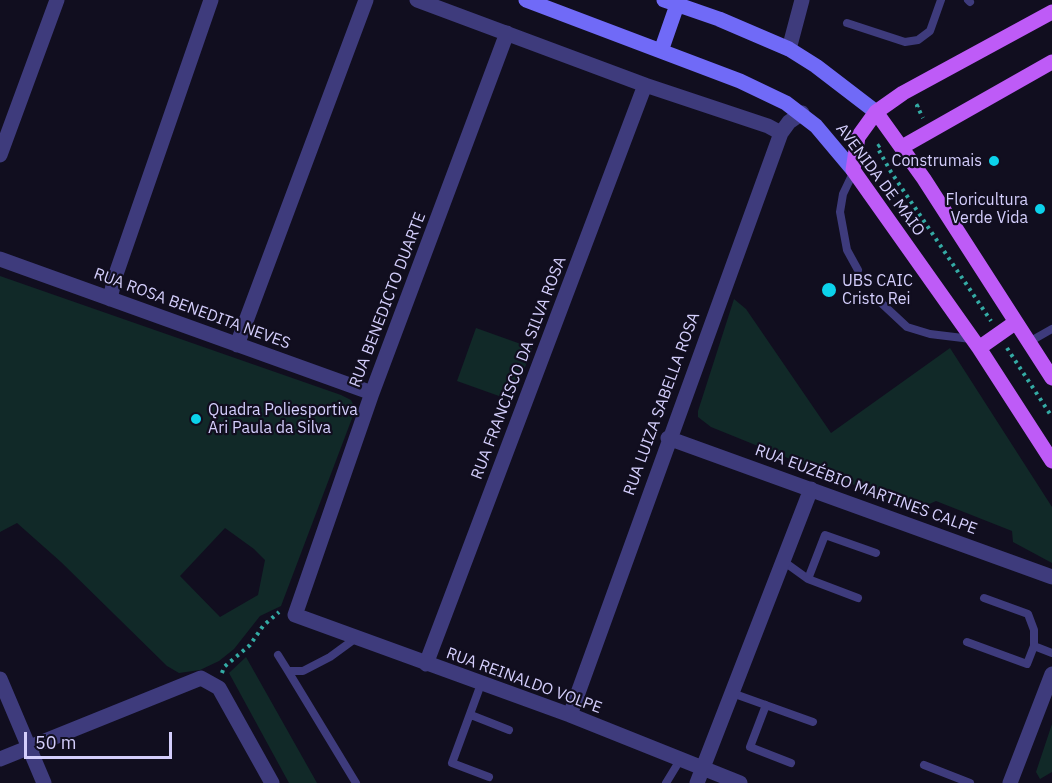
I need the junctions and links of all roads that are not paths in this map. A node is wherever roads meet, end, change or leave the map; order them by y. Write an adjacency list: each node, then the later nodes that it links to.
1 (57, 0): 20 (street)
2 (211, 0): 24 (street)
3 (366, 0): 30 (street)
4 (417, 0): 11 (street)
5 (526, 0): 13 (main road, AVENIDA DE MAIO)
6 (802, 0): 12 (street)
7 (941, 0): 10 (lane)
8 (670, 3): 12 (main road, AVENIDA DE MAIO); 13 (main road)
9 (1052, 12): 16 (main road)
10 (847, 23)
11 (507, 33): 15 (street); 32 (street, RUA BENEDICTO DUARTE)
12 (789, 49): 16 (main road, AVENIDA DE MAIO)
13 (661, 51): 17 (main road, AVENIDA DE MAIO)
14 (1052, 62): 19 (main road)
15 (645, 84): 18 (street); 48 (street, RUA FRANCISCO DA SILVA ROSA)
16 (876, 112): 19 (main road, AVENIDA DE MAIO); 21 (main road)
17 (802, 113): 18 (street, RUA LUIZA SABELLA ROSA); 21 (main road, AVENIDA DE MAIO)
18 (781, 133): 33 (street, RUA LUIZA SABELLA ROSA)
19 (902, 147): 26 (main road, AVENIDA DE MAIO)
20 (0, 155)
21 (854, 171): 23 (lane); 29 (main road, AVENIDA DE MAIO)
22 (0, 259): 24 (street, RUA ROSA BENEDITA NEVES)
23 (858, 270)
24 (110, 299): 30 (street, RUA ROSA BENEDITA NEVES)
25 (877, 299): 29 (lane)
26 (1016, 322): 28 (main road, AVENIDA DE MAIO); 29 (main road)
27 (1052, 329): 28 (lane)
28 (1029, 342): 31 (main road, AVENIDA DE MAIO)
29 (976, 343): 34 (main road, AVENIDA DE MAIO)
30 (237, 345): 32 (street, RUA ROSA BENEDITA NEVES)
31 (1052, 378)
32 (372, 393): 42 (street, RUA BENEDICTO DUARTE)
33 (668, 438): 35 (street, RUA EUZÉBIO MARTINES CALPE); 56 (street, RUA LUIZA SABELLA ROSA)
34 (1052, 461)
35 (811, 489): 37 (street); 38 (street, RUA EUZÉBIO MARTINES CALPE)
36 (876, 553): 39 (lane)
37 (783, 561): 39 (lane); 53 (street)
38 (1052, 577)
39 (808, 579): 40 (lane)
40 (858, 598)
41 (984, 598): 45 (lane)
42 (296, 612): 43 (street, RUA REINALDO VOLPE)
43 (356, 638): 48 (street, RUA REINALDO VOLPE); 49 (lane)
44 (968, 642): 45 (lane)
45 (1034, 646): 46 (lane)
46 (1052, 653)
47 (278, 655): 49 (lane)
48 (426, 664): 52 (street, RUA REINALDO VOLPE)
49 (288, 671): 68 (lane)
50 (1052, 674): 72 (street)
51 (0, 679): 59 (street)
52 (481, 684): 55 (lane); 56 (street, RUA REINALDO VOLPE)
53 (732, 693): 54 (lane); 64 (street)
54 (766, 705): 57 (lane); 62 (lane)
55 (471, 715): 58 (lane); 65 (lane)
56 (570, 715): 61 (street, RUA REINALDO VOLPE)
57 (813, 722)
58 (509, 730)
59 (29, 747): 60 (street); 66 (street); 67 (street)
60 (0, 759)
61 (681, 760): 64 (street, RUA REINALDO VOLPE); 69 (lane)
62 (791, 763)
63 (924, 765): 71 (lane)
64 (700, 776): 70 (street, RUA REINALDO VOLPE)
65 (489, 777)
66 (44, 783)
67 (272, 783)
68 (356, 783)
69 (666, 783)
70 (740, 783)
71 (970, 783)
72 (1010, 783)

